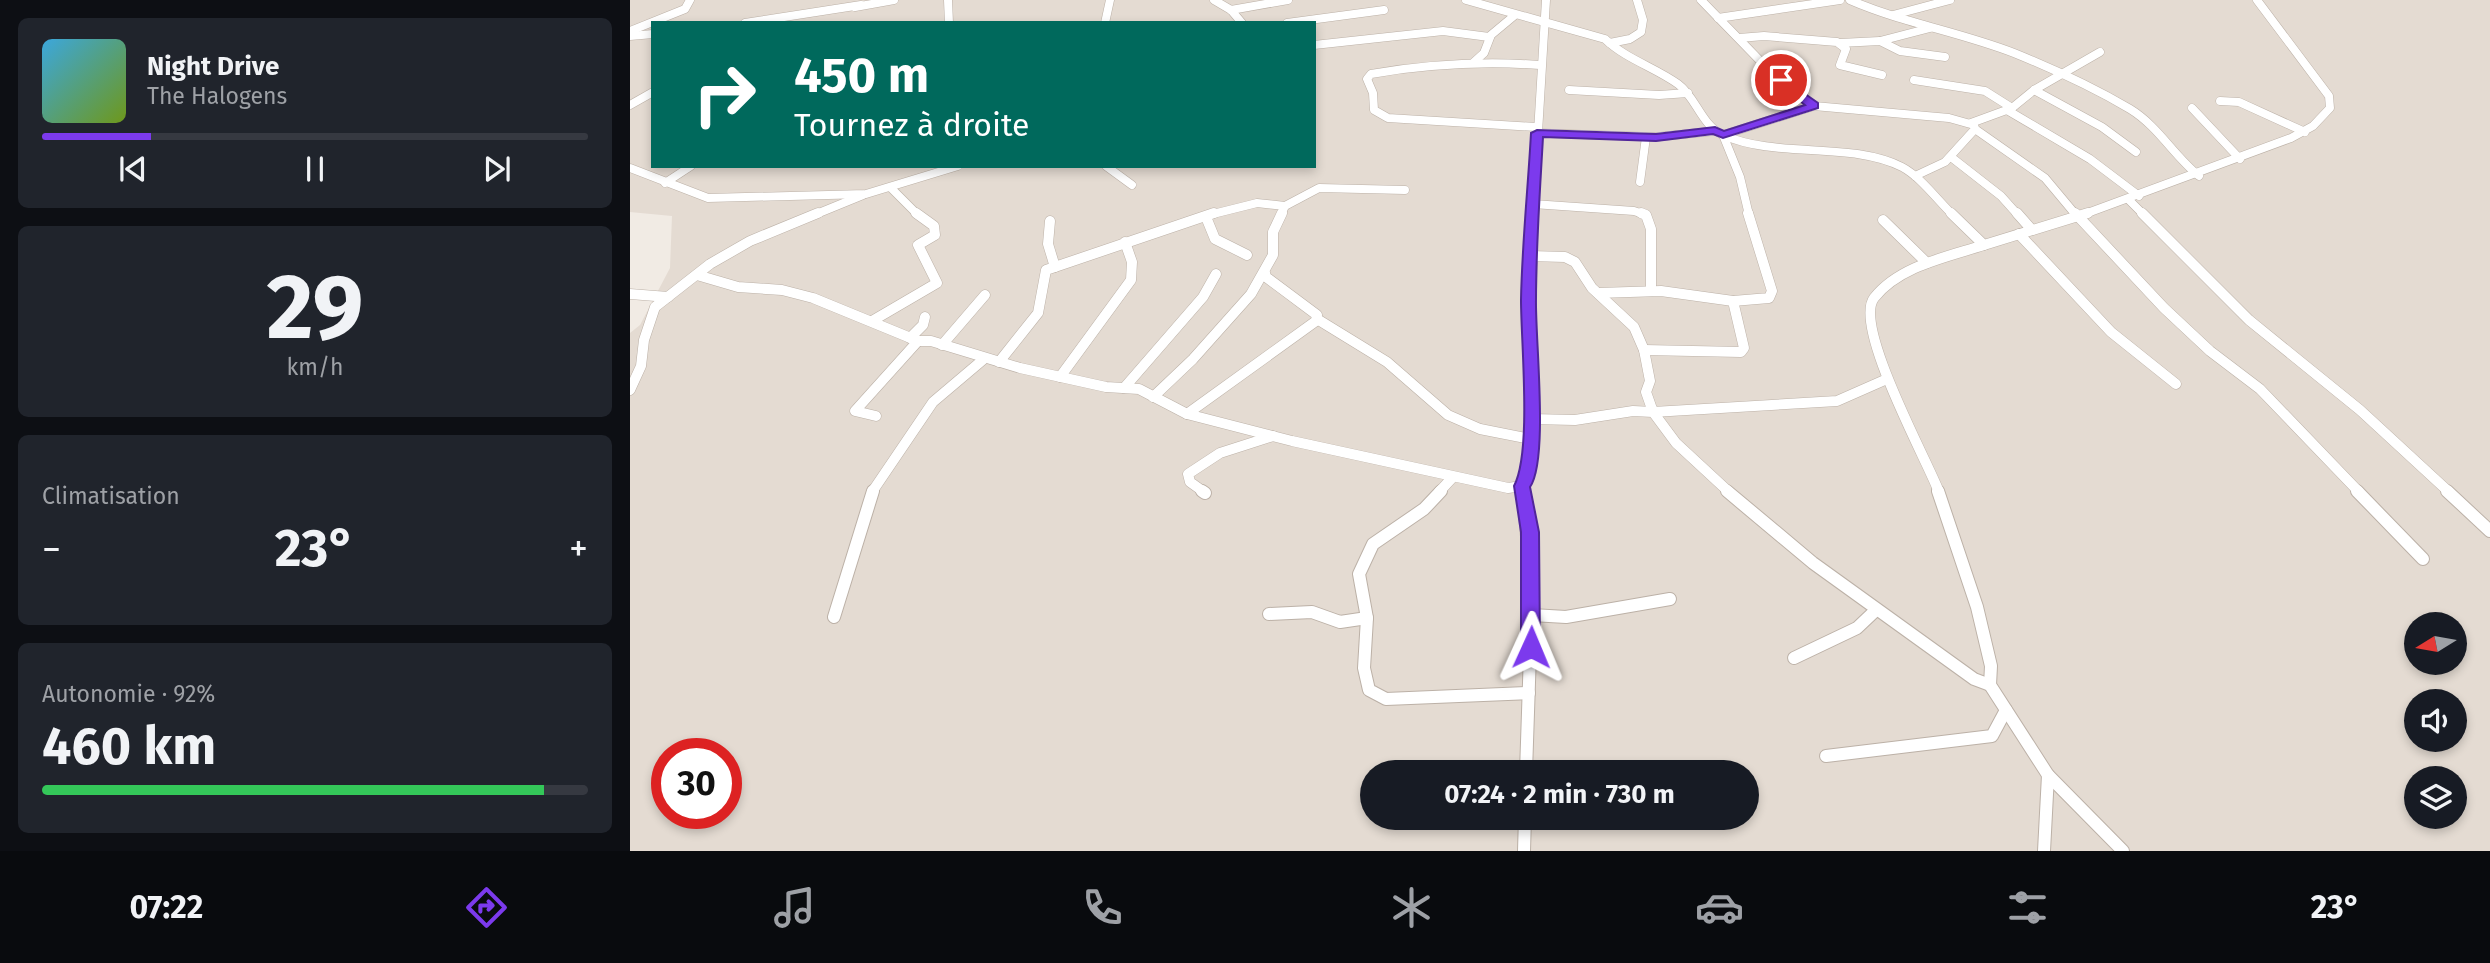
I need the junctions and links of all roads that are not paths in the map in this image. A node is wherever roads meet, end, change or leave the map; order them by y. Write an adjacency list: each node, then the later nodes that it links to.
1 (690, 0): 21 (street)
2 (894, 0): 15 (street)
3 (948, 0): 24 (street)
4 (1110, 0): 25 (street)
5 (1214, 0): 16 (street)
6 (1288, 0): 16 (street)
7 (1466, 0): 18 (street)
8 (1546, 0): 28 (street)
9 (1637, 0): 36 (street)
10 (1701, 0): 20 (street)
11 (1840, 0): 20 (street)
12 (1850, 0): 19 (street)
13 (1950, 0): 19 (street)
14 (2257, 0): 57 (street)
15 (862, 5): 22 (street); 23 (street)
16 (1231, 10): 26 (street)
17 (1384, 10): 27 (street)
18 (1515, 15): 28 (street); 33 (street)
19 (1894, 15): 30 (street)
20 (1718, 18): 34 (street)
21 (660, 21)
22 (769, 21)
23 (820, 21)
24 (949, 21)
25 (1105, 21)
26 (1240, 21)
27 (1302, 21)
28 (1544, 22): 36 (street); 42 (street)
29 (651, 25): 31 (street)
30 (1930, 28): 35 (street); 44 (street)
31 (630, 34): 32 (street)
32 (651, 34)
33 (1489, 37): 38 (street); 41 (street)
34 (1739, 38): 37 (street); 52 (street)
35 (1880, 41): 37 (street); 40 (street)
36 (1610, 43): 49 (street)
37 (1840, 43): 43 (street)
38 (1316, 46)
39 (2100, 52): 44 (street)
40 (1945, 57)
41 (1474, 62): 42 (street); 56 (street)
42 (1540, 65): 56 (street)
43 (1882, 75)
44 (2060, 75): 47 (street); 71 (street)
45 (1914, 80): 54 (street)
46 (1569, 90): 49 (street)
47 (2034, 90): 54 (street); 60 (street)
48 (651, 93): 51 (street)
49 (1688, 93): 58 (street)
50 (2220, 101): 57 (street)
51 (630, 106)
52 (1814, 106): 55 (street); 58 (street)
53 (2192, 108): 62 (street)
54 (2009, 109): 55 (street); 79 (street)
55 (1973, 126): 61 (street); 83 (street)
56 (1537, 130): 59 (street); 80 (street)
57 (2305, 132): 62 (street)
58 (1719, 133): 59 (street); 70 (street); 102 (street)
59 (1646, 137): 73 (street)
60 (2136, 152)
61 (1951, 157): 70 (street); 86 (street)
62 (2240, 159): 71 (street)
63 (630, 168): 72 (street)
64 (656, 168): 72 (street)
65 (688, 168): 74 (street)
66 (927, 168): 69 (street)
67 (952, 168): 69 (street)
68 (1109, 168): 75 (street)
69 (937, 173): 76 (street)
70 (1915, 176): 89 (street)
71 (2199, 176): 79 (street)
72 (653, 178): 74 (street)
73 (1640, 182)
74 (664, 183): 78 (street)
75 (1132, 185)
76 (891, 188): 78 (street); 105 (street)
77 (1405, 190): 81 (street)
78 (866, 194): 96 (street)
79 (2134, 198): 83 (street); 128 (street)
80 (1534, 204): 91 (street); 97 (street)
81 (1285, 206): 82 (street); 94 (street)
82 (1206, 217): 88 (street); 90 (street)
83 (2077, 217): 86 (street); 129 (street)
84 (1882, 220): 92 (street)
85 (1050, 221): 93 (street)
86 (2032, 230): 87 (street)
87 (2019, 234): 89 (street); 115 (street)
88 (1125, 243): 93 (street); 113 (street)
89 (1984, 245): 92 (street)
90 (1247, 255)
91 (1530, 257): 98 (street); 122 (street)
92 (1927, 263): 114 (street)
93 (1055, 267): 110 (street)
94 (1265, 273): 104 (street); 118 (street)
95 (1216, 274): 116 (street)
96 (697, 275): 101 (street); 105 (street)
97 (1651, 291): 98 (street); 102 (street)
98 (1598, 293): 108 (street)
99 (630, 294): 101 (street)
100 (985, 295): 107 (street)
101 (668, 297): 111 (street)
102 (1733, 300): 108 (street)
103 (925, 317): 106 (street)
104 (1317, 319): 120 (street); 124 (street)
105 (872, 321): 106 (street)
106 (914, 339): 107 (street); 121 (street)
107 (942, 345): 109 (street)
108 (1644, 350): 119 (street)
109 (985, 358): 110 (street); 134 (street)
110 (999, 362): 113 (street)
111 (642, 366): 112 (street); 117 (street)
112 (630, 369)
113 (1060, 377): 116 (street)
114 (1887, 379): 119 (street); 137 (street)
115 (2176, 384)
116 (1124, 388): 118 (street)
117 (630, 390)
118 (1153, 397): 120 (street)
119 (1653, 412): 122 (street); 131 (street)
120 (1187, 414): 123 (street)
121 (876, 416)
122 (1531, 419): 124 (street)
123 (1273, 436): 125 (street); 127 (street)
124 (1530, 439): 126 (street)
125 (1453, 477): 126 (street); 135 (street)
126 (1522, 486): 133 (street)
127 (1205, 493)
128 (2490, 531)
129 (2423, 559)
130 (1670, 599): 133 (street)
131 (1877, 610): 136 (street); 137 (street)
132 (1269, 614): 135 (street)
133 (1531, 614): 138 (street)
134 (834, 617)
135 (1367, 618): 138 (street)
136 (1794, 658)
137 (1990, 685): 139 (street)
138 (1529, 693): 141 (street)
139 (2006, 710): 140 (street); 142 (street)
140 (1826, 756)
141 (1527, 760)
142 (2048, 775): 145 (street); 146 (street)
143 (1525, 830): 144 (street)
144 (1524, 851)
145 (2044, 851)
146 (2123, 851)

